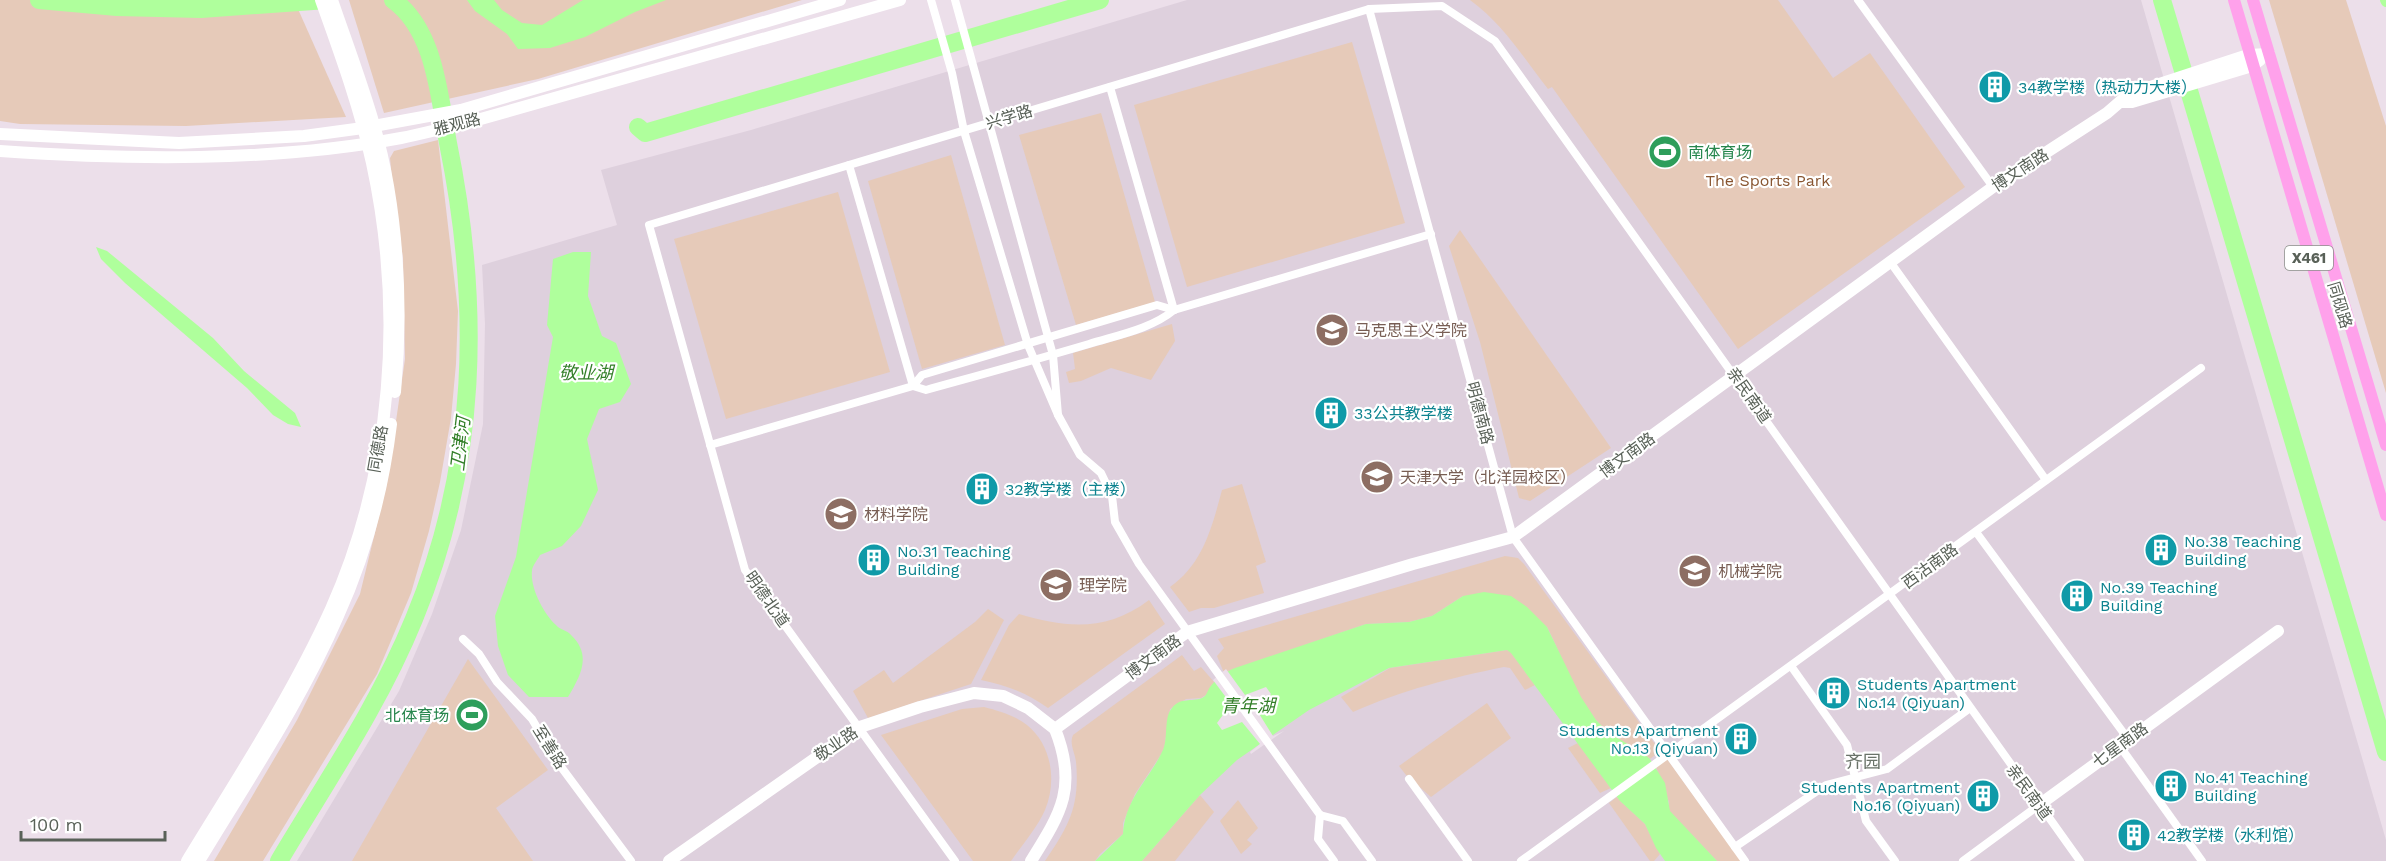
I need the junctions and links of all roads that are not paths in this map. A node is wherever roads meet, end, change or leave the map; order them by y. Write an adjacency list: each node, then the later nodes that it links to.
1 (321, 0): 11 (main road, 同德路)
2 (332, 0): 11 (main road, 同德路)
3 (840, 0): 16 (main road, 雅观路)
4 (900, 0): 19 (main road, 雅观路)
5 (931, 0): 17 (street)
6 (955, 0): 15 (street)
7 (1858, 0): 22 (street)
8 (2234, 0): 13 (main road, 同砚路 / X461)
9 (2253, 0): 12 (main road, 同砚路 / X461)
10 (1369, 9): 14 (street, 兴学路); 24 (street, 明德南路); 32 (street, 亲民南道)
11 (335, 25): 16 (main road, 同德路)
12 (2269, 54): 13 (main road, 博文南路); 35 (main road, 同砚路 / X461)
13 (2250, 60): 22 (main road, 博文南路); 38 (main road, 同砚路 / X461)
14 (1110, 87): 15 (street, 兴学路); 26 (street)
15 (989, 124): 17 (street, 兴学路); 27 (street)
16 (369, 127): 18 (main road, 雅观路); 19 (main road, 同德路)
17 (964, 130): 21 (street, 兴学路); 28 (street)
18 (0, 136)
19 (372, 142): 20 (main road, 雅观路); 56 (main road, 同德路); 57 (main road, 同德路)
20 (0, 151)
21 (849, 165): 23 (street, 兴学路); 33 (street)
22 (1994, 187): 25 (main road, 博文南路)
23 (649, 225): 36 (street, 明德北道)
24 (1431, 234): 26 (street); 40 (street, 明德南路)
25 (1891, 263): 32 (main road, 博文南路); 37 (street)
26 (1174, 309): 27 (street); 29 (street)
27 (1049, 339): 28 (street); 29 (street)
28 (1028, 345): 30 (street); 33 (street)
29 (1053, 355): 30 (street); 34 (street)
30 (1034, 360): 33 (street); 34 (street)
31 (2201, 368): 37 (street, 西沽南路)
32 (1736, 377): 40 (main road, 博文南路); 41 (street, 亲民南道)
33 (913, 386): 36 (street)
34 (1058, 415): 43 (street)
35 (2386, 445)
36 (710, 446): 47 (street, 明德北道)
37 (2046, 480): 39 (street, 西沽南路)
38 (2386, 515)
39 (1976, 532): 41 (street, 西沽南路); 49 (street)
40 (1513, 537): 43 (main road, 博文南路); 50 (street, 明德南路)
41 (1890, 595): 45 (street, 西沽南路); 46 (street, 亲民南道)
42 (2278, 631): 49 (main road, 七星南路)
43 (1187, 632): 48 (main road, 博文南路); 54 (street)
44 (462, 639): 58 (street, 至善路)
45 (1791, 666): 50 (street, 西沽南路); 51 (street)
46 (1970, 708): 51 (street); 53 (street, 亲民南道)
47 (860, 727): 48 (main road, 敬业路); 59 (main road, 敬业路); 60 (street, 明德北道)
48 (1055, 729): 61 (main road)
49 (2123, 742): 53 (main road, 七星南路); 70 (street)
50 (1668, 753): 55 (street, 明德南路); 65 (street, 西沽南路)
51 (1855, 777): 55 (street); 67 (street)
52 (1409, 779): 64 (street)
53 (2038, 805): 68 (street, 七星南路); 69 (street, 亲民南道)
54 (1320, 815): 62 (street); 63 (street)
55 (1735, 847): 66 (street, 明德南路)
56 (187, 861)
57 (199, 861)
58 (631, 861)
59 (669, 861)
60 (955, 861)
61 (1031, 861)
62 (1334, 861)
63 (1372, 861)
64 (1468, 861)
65 (1521, 861)
66 (1745, 861)
67 (1895, 861)
68 (1963, 861)
69 (2080, 861)
70 (2202, 861)

